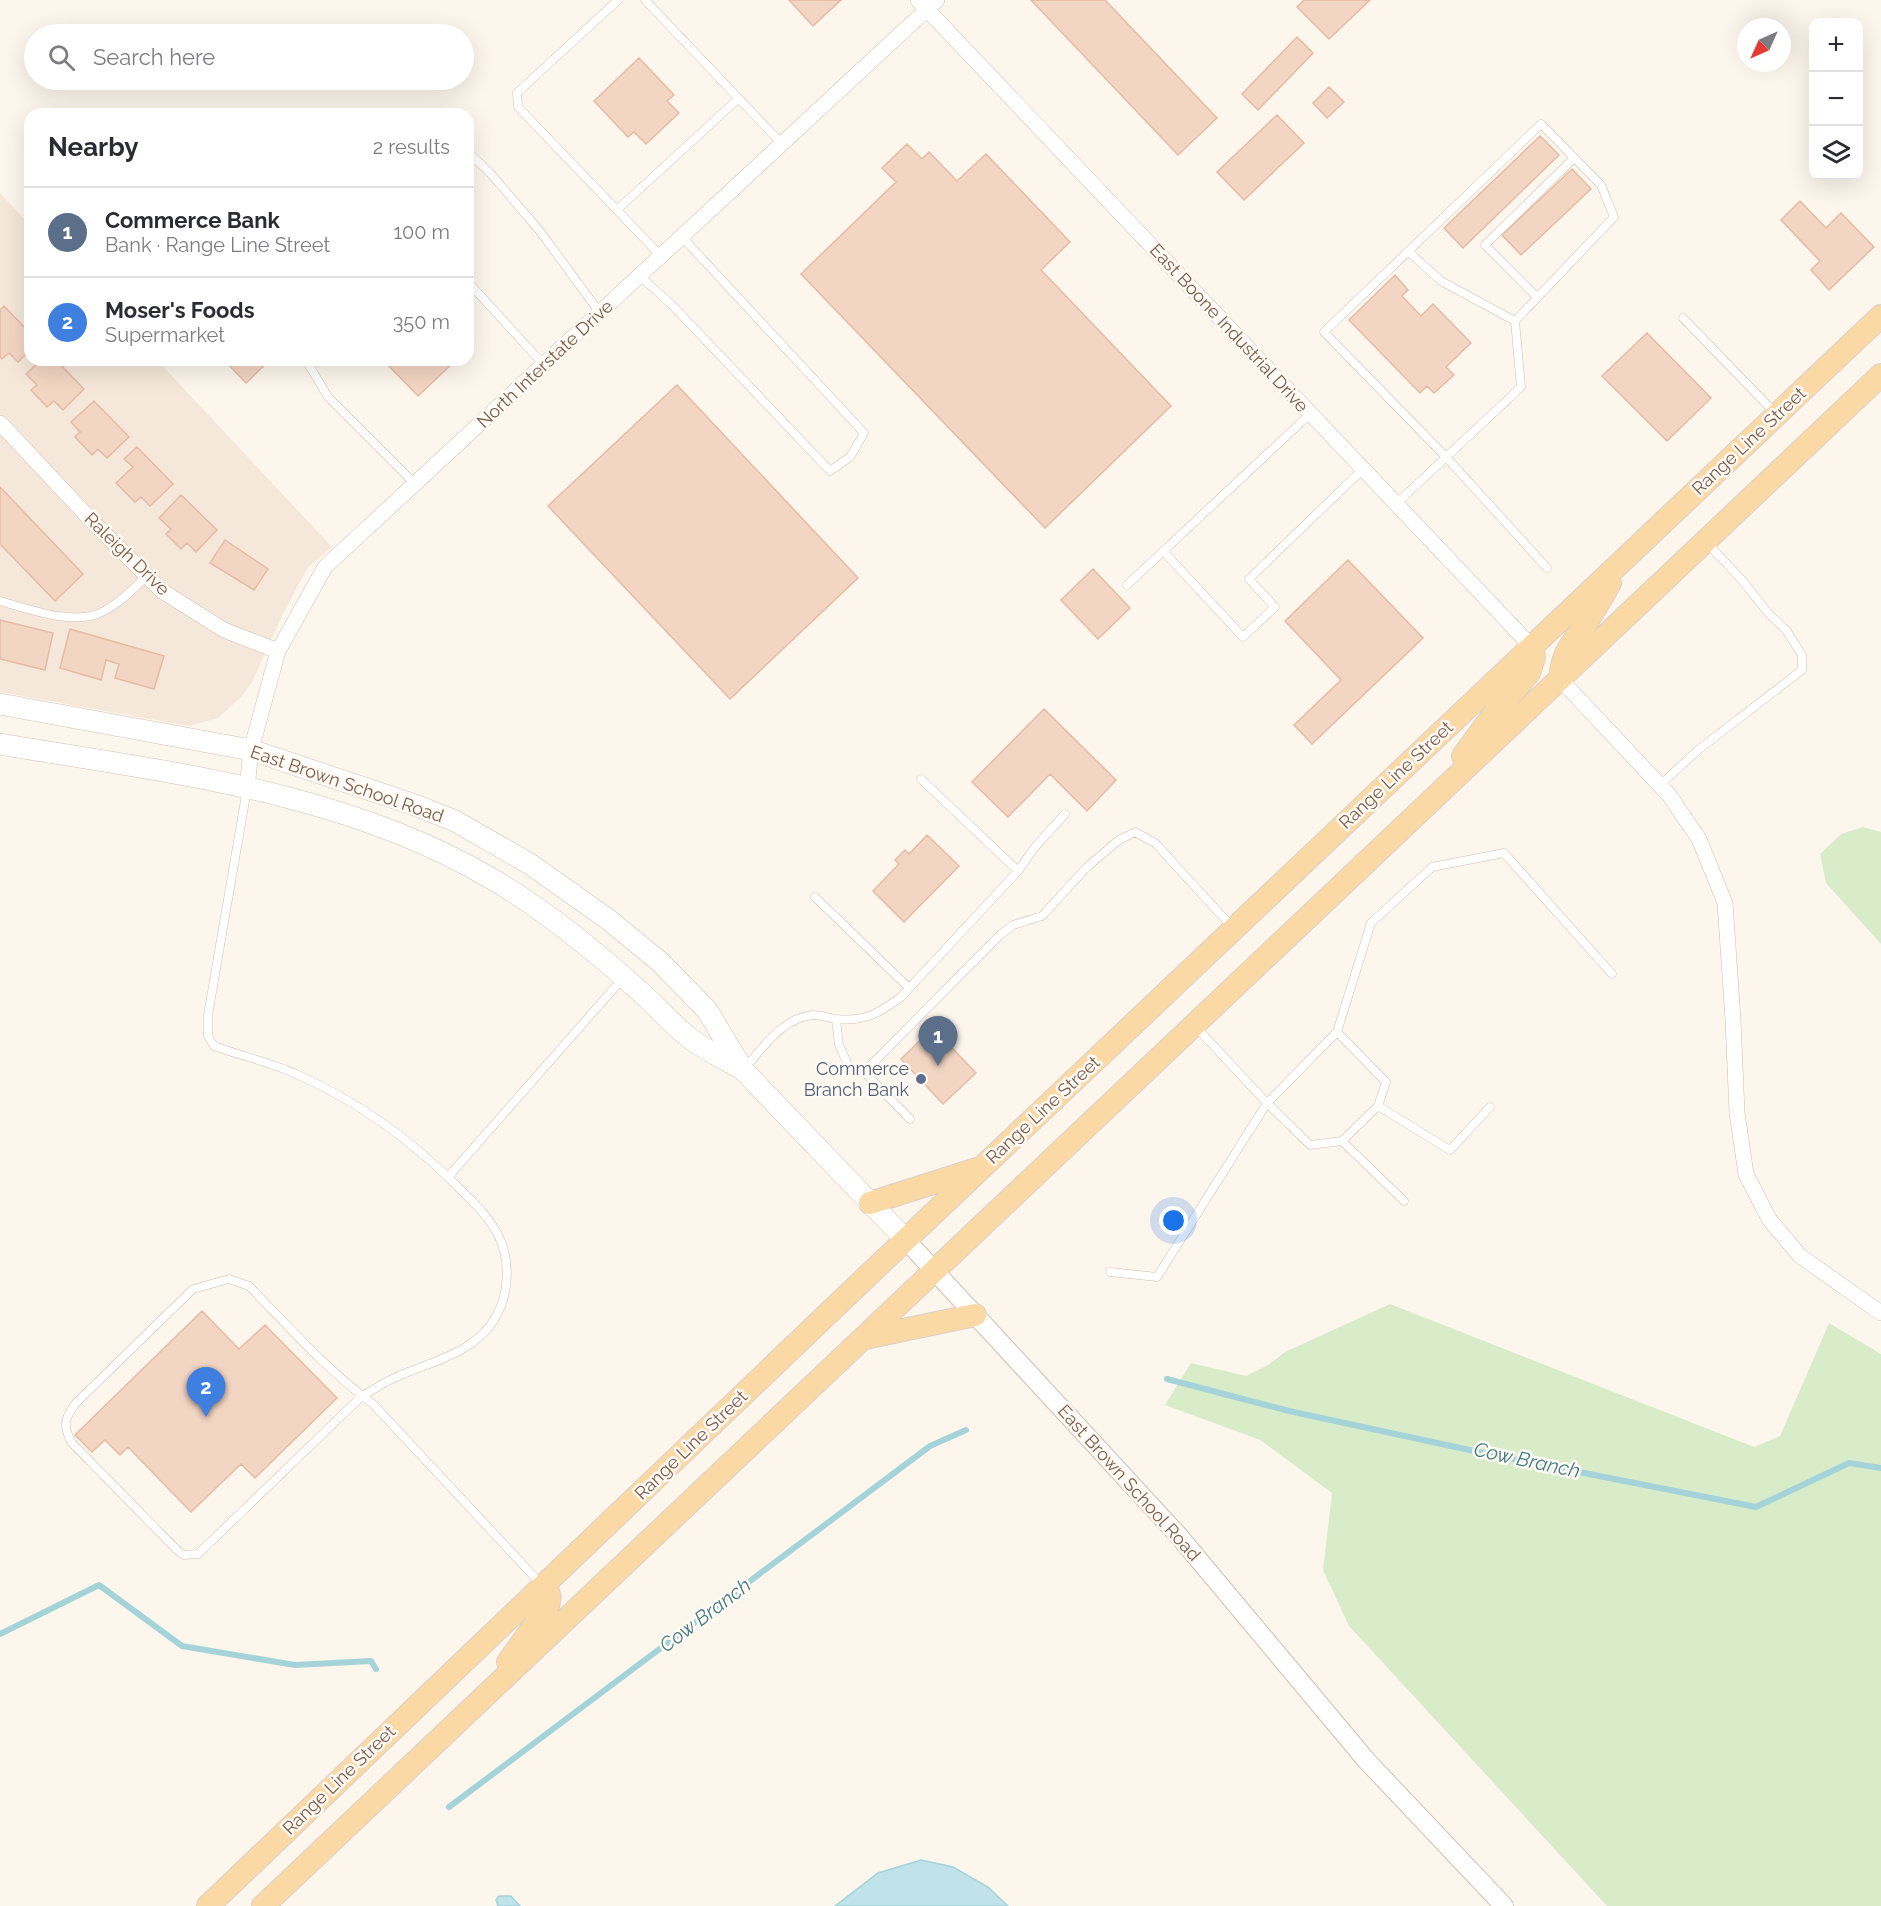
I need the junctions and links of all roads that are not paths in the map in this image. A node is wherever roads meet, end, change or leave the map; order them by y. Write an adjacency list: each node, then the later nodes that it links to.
1 (618, 0): 8 (lane)
2 (645, 0): 4 (lane)
3 (928, 3): 5 (street, North Interstate Drive); 22 (street, East Boone Industrial Drive)
4 (738, 99): 5 (lane); 8 (lane)
5 (782, 144): 9 (street, North Interstate Drive)
6 (474, 158): 15 (lane)
7 (1574, 158): 10 (lane); 14 (lane); 14 (lane)
8 (618, 209): 11 (lane)
9 (682, 237): 11 (street, North Interstate Drive); 12 (lane)
10 (1409, 252): 18 (lane); 25 (lane)
11 (661, 256): 12 (street, North Interstate Drive)
12 (640, 276): 15 (street, North Interstate Drive)
13 (474, 289): 19 (lane)
14 (1537, 297): 18 (lane)
15 (600, 313): 19 (street, North Interstate Drive)
16 (1881, 316): 23 (main road, Range Line Street)
17 (1683, 318): 23 (lane)
18 (1515, 321): 25 (lane)
19 (544, 365): 27 (street, North Interstate Drive)
20 (309, 366): 27 (lane)
21 (1881, 375): 29 (main road)
22 (1310, 414): 26 (street, East Boone Industrial Drive); 30 (lane)
23 (1777, 415): 31 (main road, Range Line Street)
24 (0, 423): 33 (street, Raleigh Drive)
25 (1446, 457): 28 (lane); 32 (lane)
26 (1363, 469): 28 (street, East Boone Industrial Drive); 30 (lane)
27 (415, 485): 37 (street, North Interstate Drive)
28 (1396, 504): 36 (street, East Boone Industrial Drive)
29 (1705, 541): 38 (main road); 43 (lane)
30 (1163, 551): 34 (lane)
31 (1625, 559): 36 (main road, Range Line Street); 38 (main road)
32 (1547, 568)
33 (147, 576): 35 (lane); 37 (street, Raleigh Drive)
34 (1127, 585)
35 (0, 601)
36 (1532, 647): 45 (main road); 49 (main road, Range Line Street)
37 (278, 651): 41 (street, North Interstate Drive)
38 (1560, 679): 43 (street); 45 (main road)
39 (0, 704): 41 (main road, East Brown School Road)
40 (0, 744): 44 (main road, East Brown School Road)
41 (251, 750): 44 (street, North Interstate Drive); 56 (main road, East Brown School Road)
42 (921, 779): 47 (lane)
43 (1659, 786): 70 (street)
44 (247, 788): 51 (main road, East Brown School Road); 64 (lane)
45 (1427, 805): 54 (main road)
46 (1065, 814): 47 (lane)
47 (1017, 871): 52 (lane)
48 (815, 897): 52 (lane)
49 (1234, 929): 57 (lane); 63 (main road, Range Line Street)
50 (1612, 974): 55 (lane)
51 (623, 978): 56 (main road, East Brown School Road); 64 (lane)
52 (909, 988): 53 (lane)
53 (836, 1019): 56 (lane); 57 (lane)
54 (1194, 1025): 58 (lane); 68 (main road)
55 (1337, 1032): 58 (lane); 59 (lane)
56 (743, 1070): 66 (main road, East Brown School Road)
57 (864, 1072): 61 (lane)
58 (1268, 1103): 62 (lane); 69 (lane)
59 (1378, 1106): 60 (lane); 62 (lane)
60 (1490, 1107)
61 (910, 1119)
62 (1342, 1141): 65 (lane)
63 (984, 1166): 66 (main road); 67 (main road, Range Line Street)
64 (448, 1177): 73 (lane)
65 (1404, 1201)
66 (870, 1203): 67 (main road, East Brown School Road)
67 (906, 1240): 68 (street, East Brown School Road); 74 (main road, Range Line Street)
68 (934, 1271): 71 (street, East Brown School Road); 72 (main road)
69 (1110, 1272)
70 (1881, 1313)
71 (975, 1315): 72 (main road); 78 (street, East Brown School Road)
72 (863, 1338): 75 (main road)
73 (362, 1396): 73 (lane); 74 (lane)
74 (543, 1586): 75 (main road); 76 (main road, Range Line Street)
75 (485, 1696): 77 (main road)
76 (208, 1906)
77 (263, 1906)
78 (1504, 1906)

